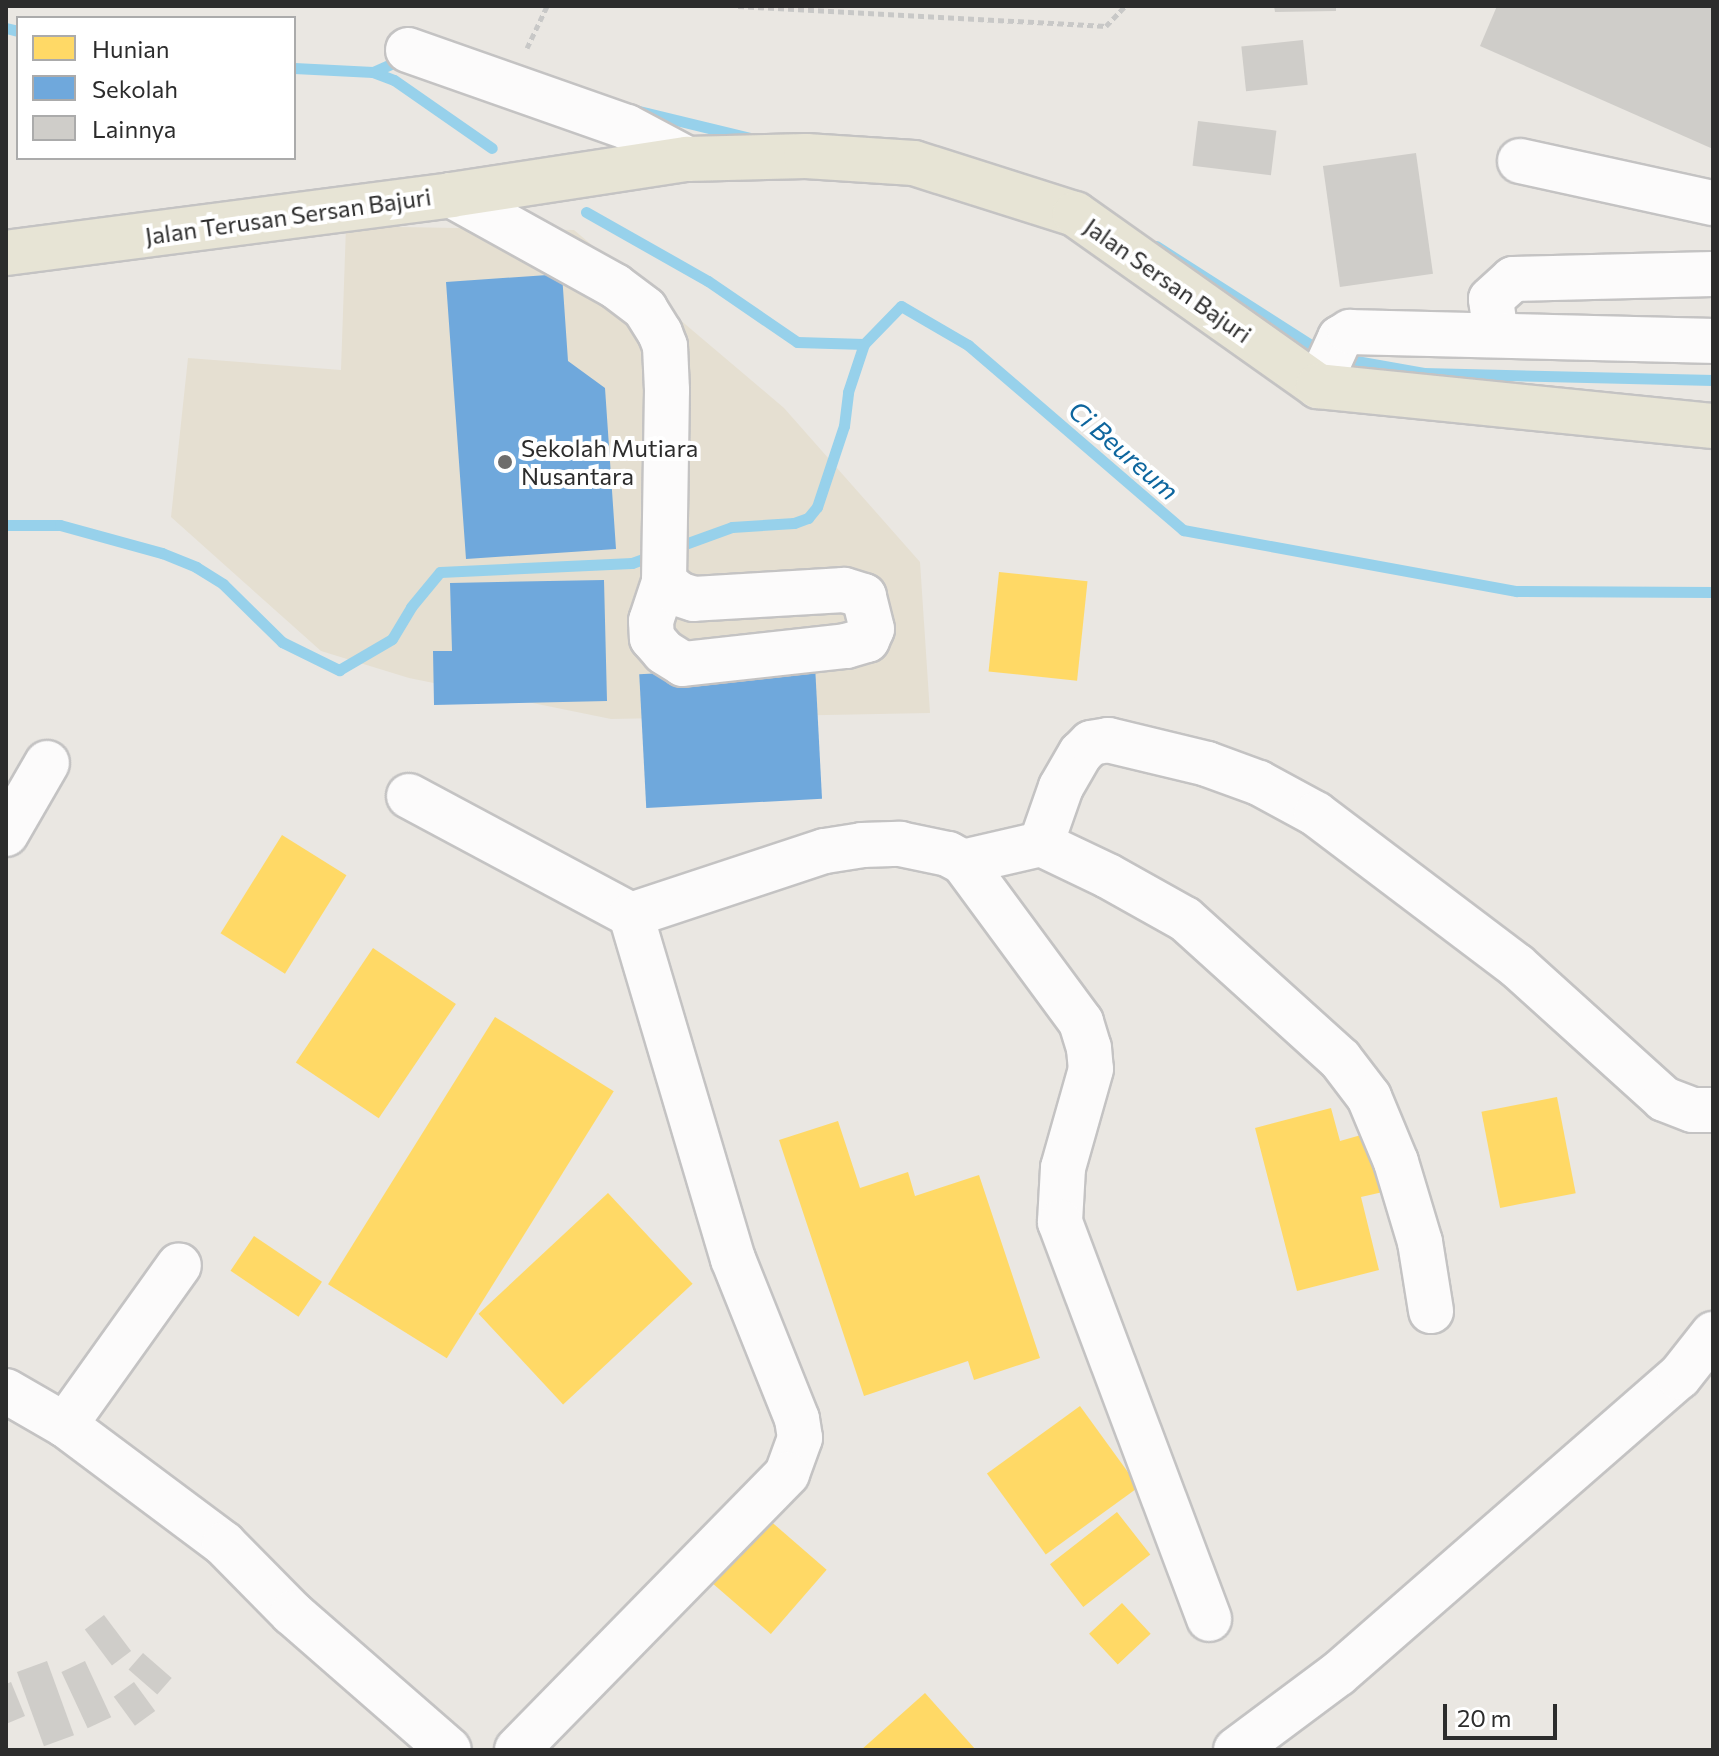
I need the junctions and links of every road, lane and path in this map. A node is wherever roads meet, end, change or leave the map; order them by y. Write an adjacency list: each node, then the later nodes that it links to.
1 (738, 6): 2 (path)
2 (1125, 6)
3 (408, 50): 4 (street)
4 (687, 159): 6 (main road, Jalan Sersan Bajuri); 13 (main road, Jalan Sersan Bajuri)
5 (1520, 161): 8 (street)
6 (570, 178): 7 (main road, Jalan Terusan Sersan Bajuri)
7 (451, 195): 9 (main road, Jalan Terusan Sersan Bajuri); 15 (street)
8 (1713, 203)
9 (6, 253)
10 (1713, 274): 11 (street)
11 (1496, 335): 12 (street); 13 (street)
12 (1713, 341)
13 (1327, 368): 14 (main road, Jalan Sersan Bajuri)
14 (1713, 426)
15 (664, 582)
16 (47, 763): 18 (street)
17 (409, 796): 21 (street)
18 (6, 834)
19 (1041, 844): 20 (street); 22 (street); 24 (street)
20 (963, 862): 21 (street); 28 (street)
21 (631, 915): 30 (street)
22 (1713, 1110)
23 (179, 1265): 27 (street)
24 (1431, 1311)
25 (1713, 1334): 31 (street)
26 (6, 1391): 27 (street)
27 (65, 1425): 29 (street)
28 (1209, 1619)
29 (449, 1750)
30 (517, 1750)
31 (1236, 1750)

